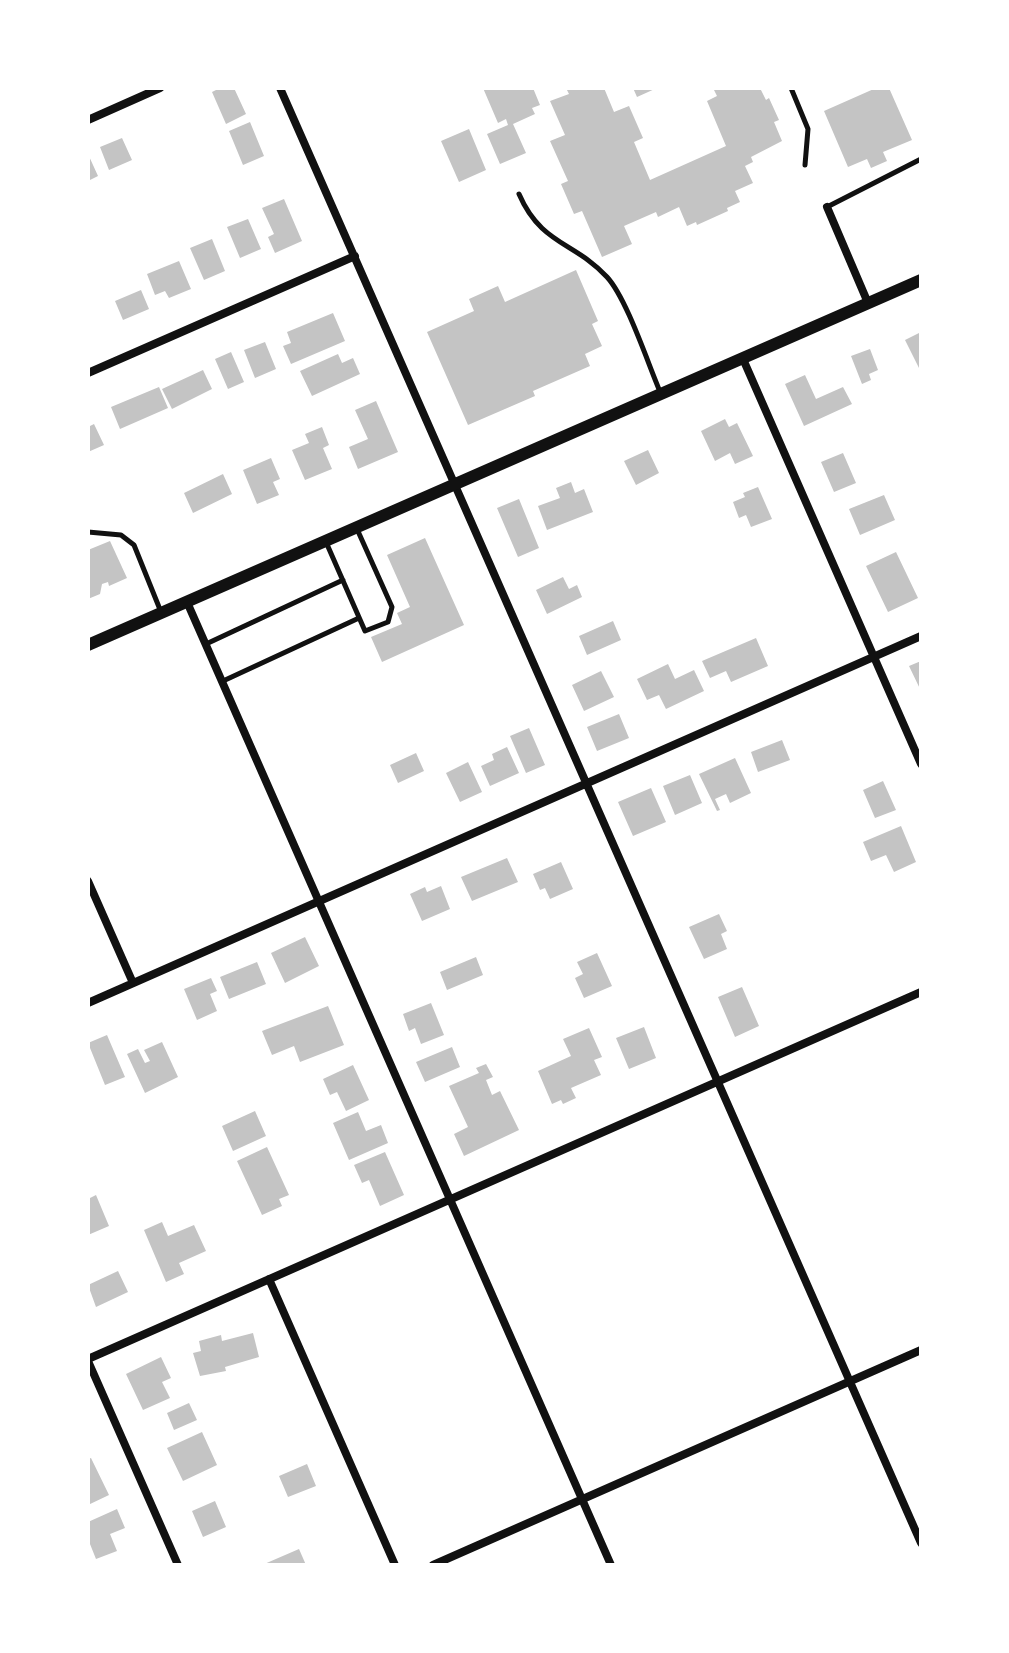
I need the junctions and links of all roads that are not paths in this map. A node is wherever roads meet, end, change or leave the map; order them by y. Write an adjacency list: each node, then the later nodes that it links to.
1 (160, 88): 4 (street)
2 (280, 88): 9 (street)
3 (791, 88): 6 (lane)
4 (88, 120)
5 (921, 159): 8 (lane)
6 (805, 165)
7 (519, 194): 14 (lane)
8 (827, 207): 11 (street)
9 (355, 256): 13 (street); 15 (street)
10 (921, 280): 11 (street)
11 (868, 303): 12 (street)
12 (743, 359): 14 (street); 26 (street)
13 (88, 373)
14 (661, 395): 15 (street)
15 (455, 484): 16 (street); 29 (street)
16 (356, 528): 18 (street); 22 (lane)
17 (88, 532): 21 (lane)
18 (325, 541): 19 (lane); 20 (street)
19 (343, 580): 22 (lane); 24 (lane)
20 (187, 602): 21 (street); 24 (street)
21 (161, 613): 25 (street)
22 (359, 618): 27 (lane)
23 (921, 636): 26 (street)
24 (206, 644): 27 (street)
25 (88, 645)
26 (874, 657): 28 (street); 29 (street)
27 (222, 682): 31 (street)
28 (921, 764)
29 (587, 783): 31 (street); 35 (street)
30 (88, 881): 32 (street)
31 (319, 901): 32 (street); 36 (street)
32 (133, 983): 34 (street)
33 (921, 992): 35 (street)
34 (88, 1003)
35 (718, 1081): 36 (street); 40 (street)
36 (450, 1200): 37 (street); 41 (street)
37 (269, 1279): 39 (street); 44 (street)
38 (921, 1350): 40 (street)
39 (88, 1360): 43 (street)
40 (850, 1381): 41 (street); 42 (street)
41 (582, 1500): 45 (street); 46 (street)
42 (921, 1543)
43 (178, 1565)
44 (395, 1565)
45 (433, 1565)
46 (611, 1565)

